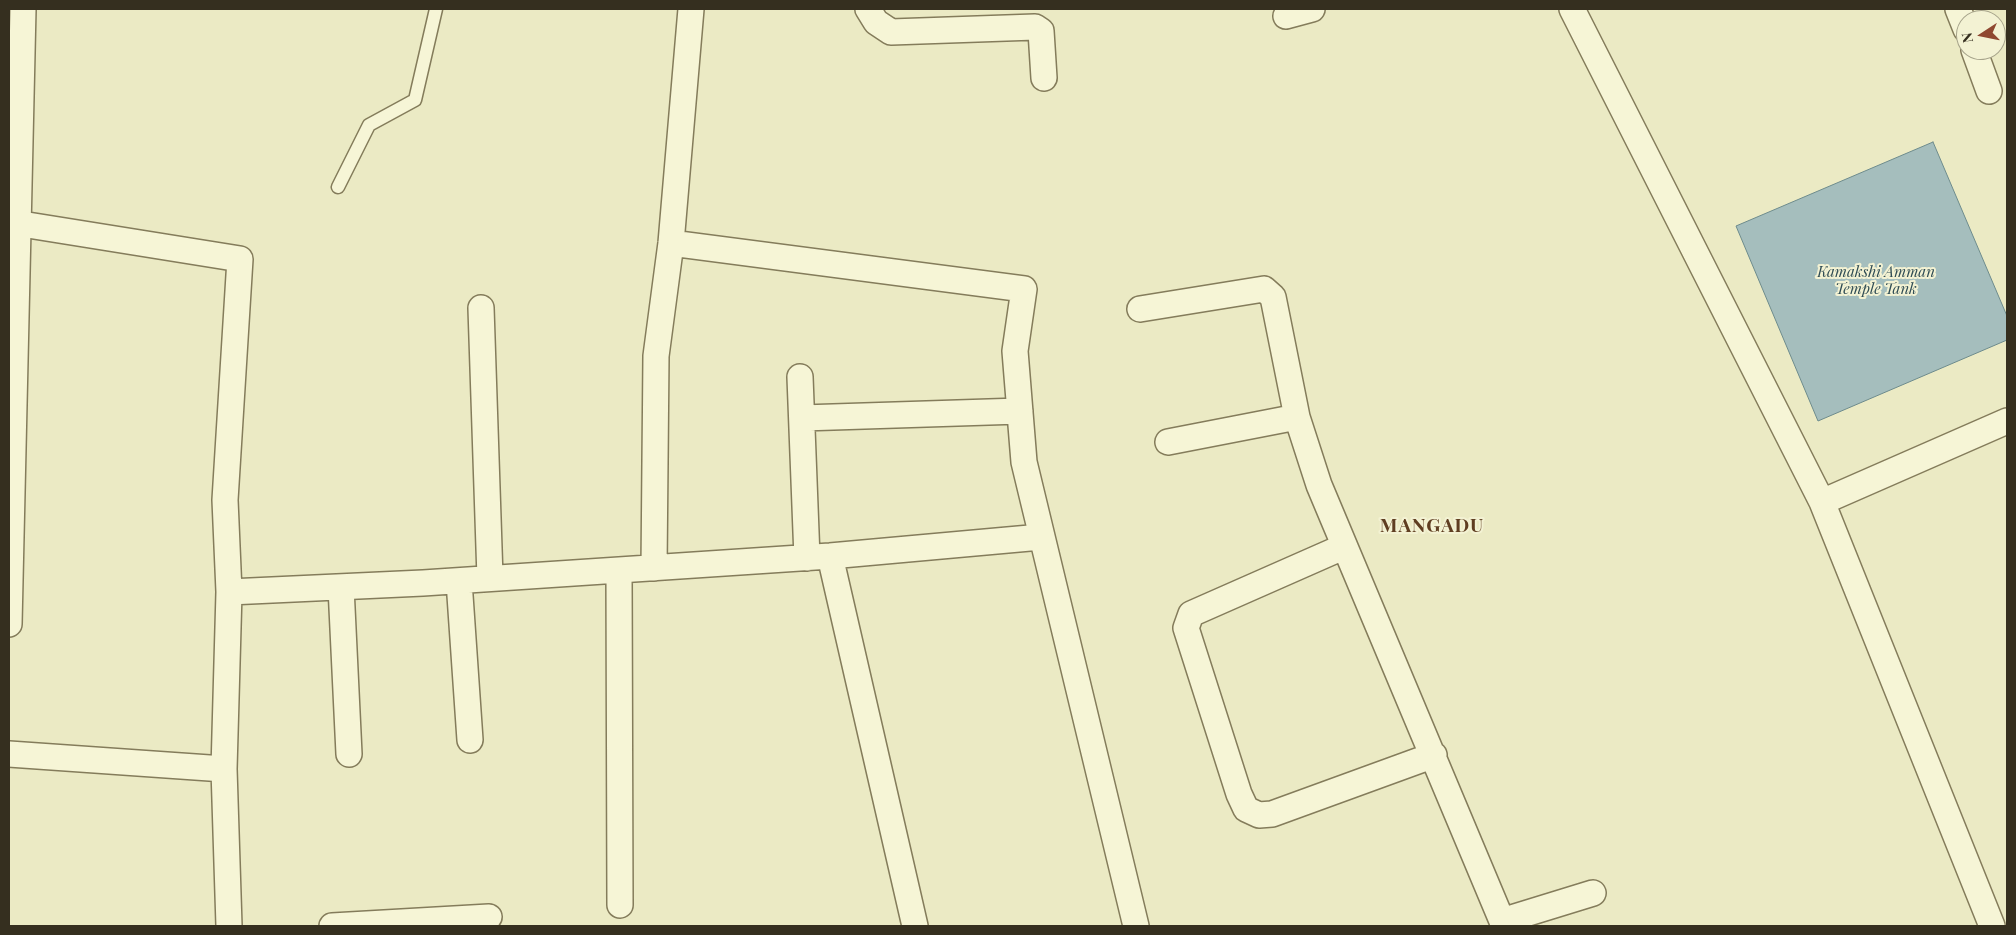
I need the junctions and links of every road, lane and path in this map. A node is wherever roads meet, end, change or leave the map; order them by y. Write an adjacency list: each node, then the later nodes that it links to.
1 (23, 9): 12 (street)
2 (436, 9): 11 (lane)
3 (691, 9): 13 (street)
4 (868, 9): 9 (street)
5 (1312, 9): 7 (street)
6 (1572, 9): 22 (street)
7 (1286, 16)
8 (1978, 60): 10 (street)
9 (1044, 78)
10 (1989, 91)
11 (338, 187)
12 (13, 223): 31 (street); 32 (street)
13 (671, 243): 17 (street); 26 (street)
14 (482, 308): 28 (street)
15 (1140, 309): 18 (street)
16 (800, 377): 19 (street)
17 (1020, 411): 19 (street); 23 (street)
18 (1297, 417): 21 (street); 24 (street)
19 (802, 418): 25 (street)
20 (2007, 422): 22 (street)
21 (1168, 442)
22 (1822, 502): 46 (street)
23 (1041, 537): 25 (street); 45 (street)
24 (1343, 547): 36 (street); 36 (street)
25 (819, 557): 26 (street); 44 (street)
26 (654, 568): 27 (street)
27 (619, 570): 28 (street); 39 (street)
28 (490, 578): 29 (street)
29 (459, 581): 30 (street); 33 (street)
30 (341, 587): 31 (street); 35 (street)
31 (229, 592): 37 (street)
32 (9, 624)
33 (470, 740)
34 (9, 754): 37 (street)
35 (349, 754)
36 (1434, 754): 41 (street)
37 (224, 769): 42 (street)
38 (1593, 893): 41 (street)
39 (620, 905)
40 (489, 917): 43 (street)
41 (1503, 924)
42 (229, 926)
43 (332, 926)
44 (915, 926)
45 (1136, 926)
46 (1992, 926)

